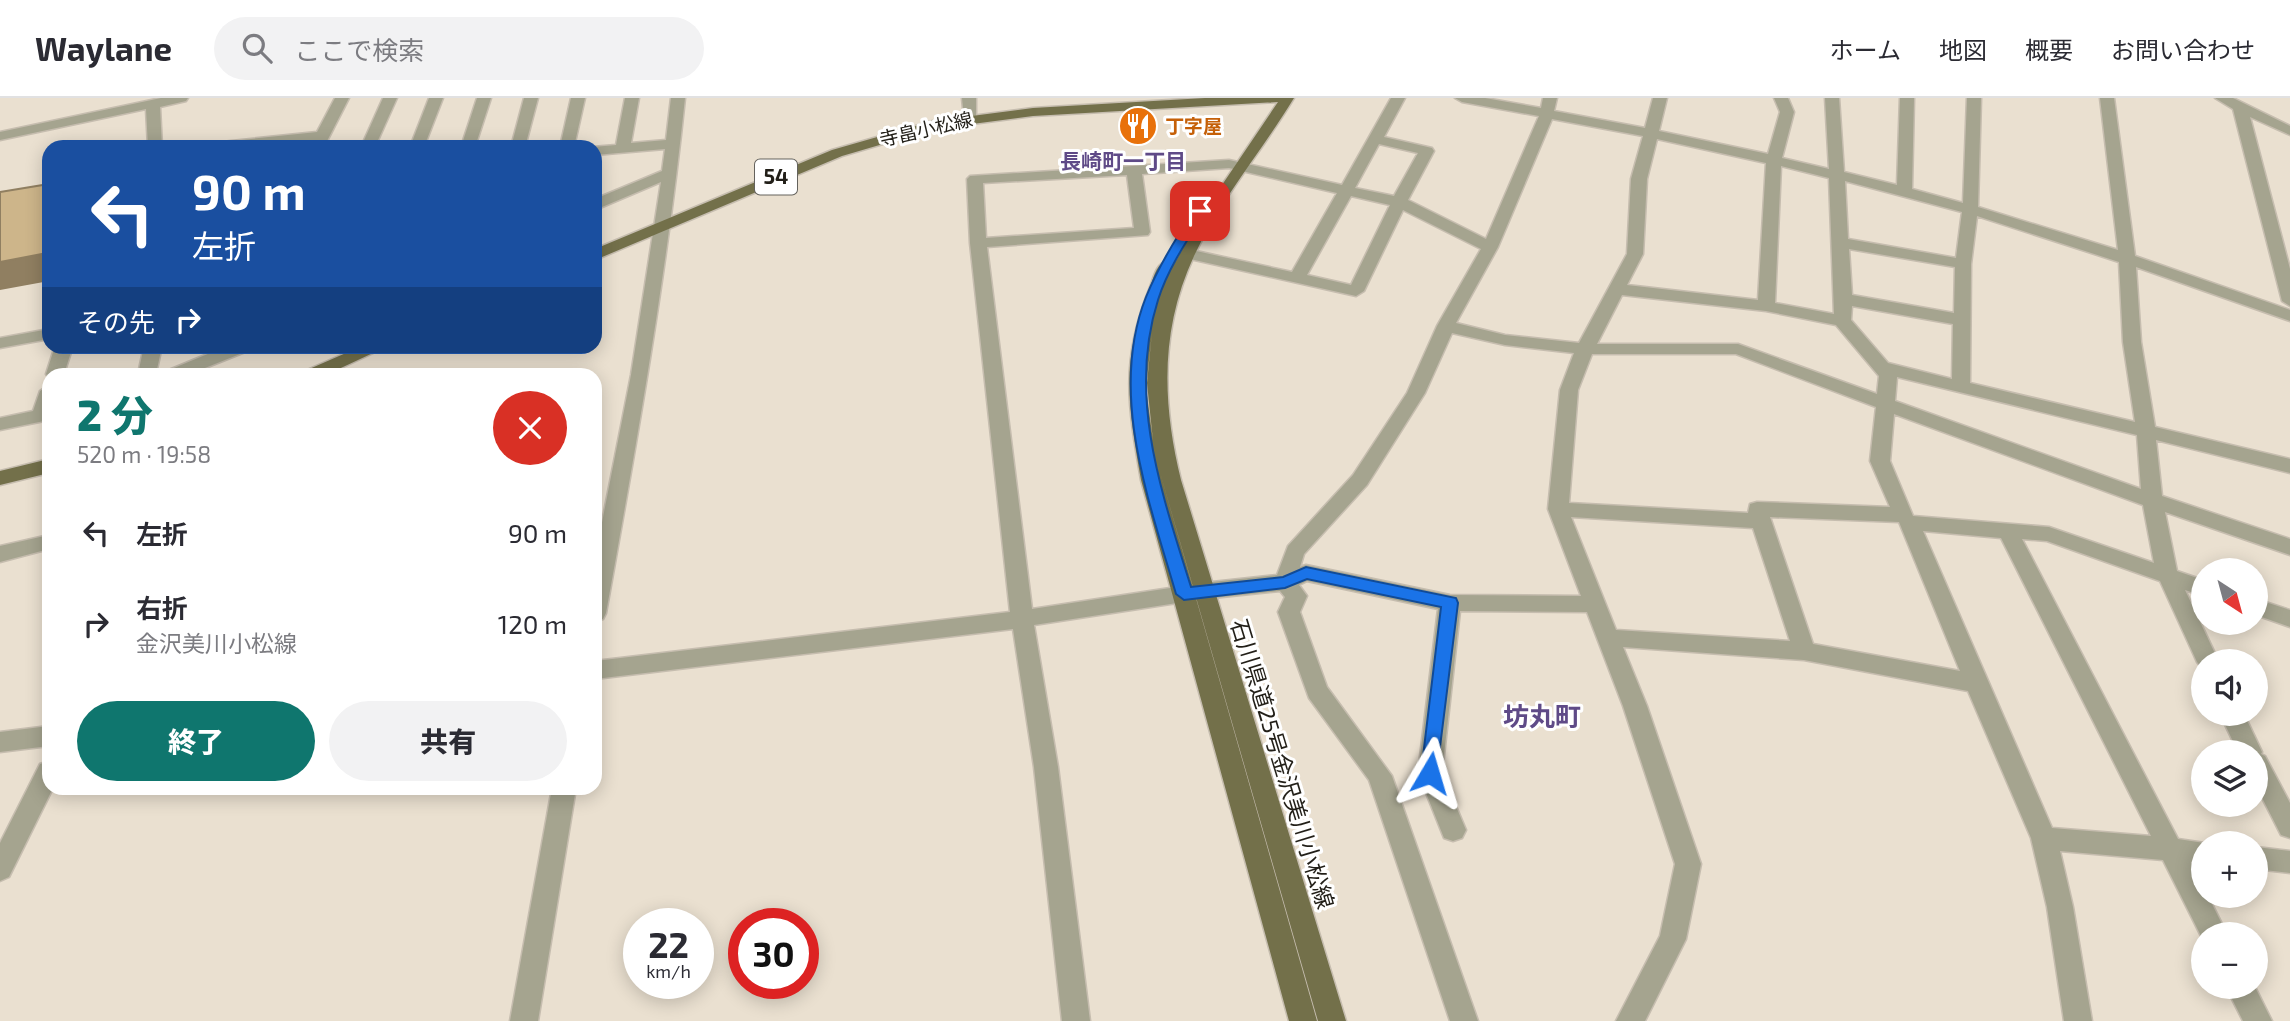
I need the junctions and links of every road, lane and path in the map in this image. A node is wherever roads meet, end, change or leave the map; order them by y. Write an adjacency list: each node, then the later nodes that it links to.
1 (181, 98): 23 (street)
2 (342, 98): 32 (street)
3 (390, 98): 33 (street)
4 (436, 98): 34 (street)
5 (484, 98): 35 (street)
6 (531, 98): 36 (street)
7 (578, 98): 37 (street)
8 (632, 98): 39 (street)
9 (678, 98): 38 (street)
10 (969, 98): 26 (street)
11 (1275, 98): 22 (main road, 寺畠小松線 / 54); 42 (main road)
12 (1287, 98): 42 (main road, 石川県道25号金沢美川小松線)
13 (1398, 98): 30 (street)
14 (1462, 98): 24 (street)
15 (1660, 98): 28 (street)
16 (1781, 98): 41 (street)
17 (1832, 98): 45 (street)
18 (1907, 98): 47 (street)
19 (1975, 98): 50 (street)
20 (2107, 98): 57 (street)
21 (2222, 98): 25 (street)
22 (1187, 101): 26 (main road, 寺畠小松線 / 54)
23 (153, 104): 29 (street); 31 (street)
24 (1548, 105): 28 (street); 54 (street)
25 (2240, 107): 27 (street); 62 (street)
26 (971, 118): 51 (main road, 寺畠小松線 / 54)
27 (2290, 131)
28 (1649, 132): 41 (street); 60 (street)
29 (0, 136)
30 (1375, 139): 46 (street); 49 (street)
31 (155, 140)
32 (321, 140)
33 (371, 140)
34 (421, 140)
35 (470, 140)
36 (520, 140)
37 (569, 140)
38 (671, 144): 39 (street); 44 (street)
39 (623, 148): 40 (street)
40 (602, 150)
41 (1774, 160): 45 (street); 63 (street)
42 (1237, 166): 43 (street); 46 (street); 56 (main road, 石川県道25号金沢美川小松線); 95 (main road)
43 (1134, 171): 52 (street); 52 (street)
44 (668, 174): 48 (street); 51 (street)
45 (1837, 176): 47 (street); 53 (street)
46 (1346, 191): 49 (street); 59 (street)
47 (1903, 192): 50 (street)
48 (602, 202)
49 (1399, 202): 54 (street); 59 (street)
50 (1970, 209): 57 (street); 58 (street)
51 (664, 225): 55 (main road, 寺畠小松線 / 54); 92 (street)
52 (978, 243): 99 (street)
53 (1841, 243): 58 (street); 61 (street)
54 (1490, 247): 67 (street)
55 (602, 252)
56 (1187, 254): 59 (street); 95 (main road, 石川県道25号金沢美川小松線)
57 (2127, 258): 64 (street); 80 (street)
58 (1963, 264): 65 (street)
59 (1297, 278)
60 (1617, 289): 63 (street); 70 (street)
61 (1844, 299): 65 (street); 66 (street)
62 (2290, 301)
63 (1766, 306): 66 (street)
64 (2290, 316)
65 (1962, 320): 76 (street)
66 (1842, 321): 73 (street)
67 (1446, 326): 70 (street); 93 (street)
68 (42, 335): 69 (street)
69 (0, 343)
70 (1585, 349): 77 (street); 85 (street)
71 (225, 354): 74 (street)
72 (360, 354): 75 (main road)
73 (1880, 367): 76 (street); 77 (street)
74 (190, 368)
75 (327, 368)
76 (1961, 387): 80 (street)
77 (1884, 402): 84 (street); 86 (street)
78 (42, 416): 79 (street)
79 (0, 424)
80 (2146, 432): 81 (street); 84 (street)
81 (2290, 466)
82 (42, 468): 83 (main road)
83 (0, 478)
84 (2152, 499): 89 (street); 91 (street)
85 (1558, 509): 86 (street); 97 (street)
86 (1760, 521): 103 (street)
87 (2008, 532): 91 (street); 105 (street); 114 (street)
88 (42, 544): 90 (street)
89 (2290, 547)
90 (0, 554)
91 (2167, 575): 94 (street); 102 (street)
92 (602, 576)
93 (1285, 582): 95 (street); 96 (street); 125 (street)
94 (2191, 584)
95 (1194, 593): 99 (street); 123 (main road); 124 (main road, 石川県道25号金沢美川小松線)
96 (1450, 603): 97 (street); 112 (street)
97 (1596, 604): 101 (street)
98 (2268, 611): 100 (street)
99 (1022, 619): 104 (street); 122 (street)
100 (2290, 619)
101 (1610, 638): 103 (street); 126 (street)
102 (2202, 649)
103 (1804, 651): 105 (street)
104 (602, 669)
105 (1975, 683): 113 (street)
106 (42, 737): 107 (street)
107 (0, 742)
108 (42, 785): 118 (street)
109 (2268, 786): 111 (street)
110 (563, 795): 121 (street)
111 (2290, 827)
112 (1453, 830)
113 (2044, 838): 114 (street); 127 (street)
114 (2170, 849): 115 (street); 119 (street)
115 (2191, 851)
116 (2268, 859): 117 (street)
117 (2290, 862)
118 (0, 869)
119 (2208, 922)
120 (2246, 999): 128 (street)
121 (524, 1021)
122 (1076, 1021)
123 (1303, 1021)
124 (1332, 1021)
125 (1464, 1021)
126 (1630, 1021)
127 (2078, 1021)
128 (2258, 1021)

